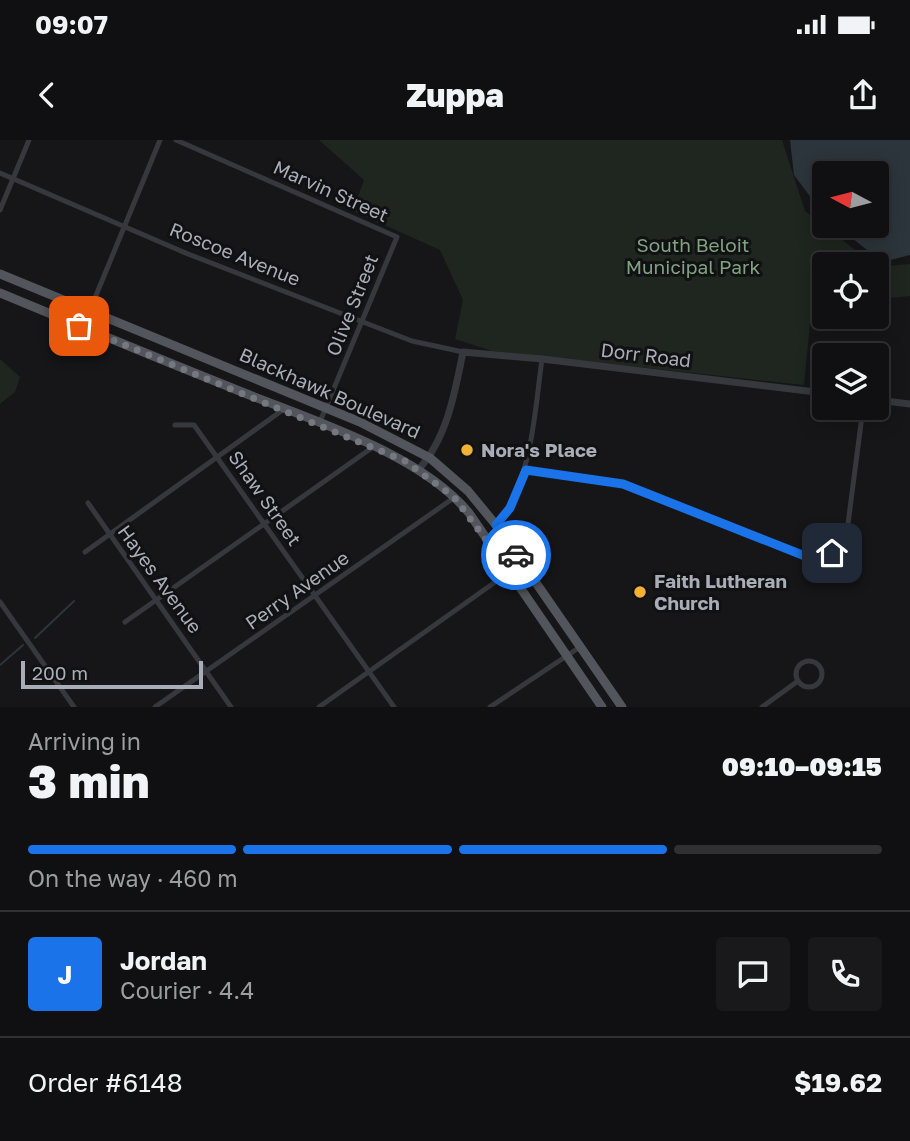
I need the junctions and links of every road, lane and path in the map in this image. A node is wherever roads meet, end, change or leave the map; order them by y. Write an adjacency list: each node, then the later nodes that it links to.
1 (29, 140): 5 (street)
2 (160, 140): 7 (street)
3 (176, 140): 8 (street, Marvin Street)
4 (0, 173): 5 (street, Roscoe Avenue)
5 (13, 179): 6 (street); 7 (street, Roscoe Avenue)
6 (0, 210)
7 (124, 226): 11 (street); 12 (street, Roscoe Avenue)
8 (397, 237): 12 (street, Olive Street)
9 (0, 274): 11 (main road, Blackhawk Boulevard)
10 (0, 293): 13 (main road, Blackhawk Boulevard)
11 (90, 311): 13 (street); 19 (main road, Blackhawk Boulevard)
12 (362, 321): 14 (street, Roscoe Avenue); 19 (street, Olive Street)
13 (83, 327): 20 (main road, Blackhawk Boulevard)
14 (463, 352): 15 (street, Dorr Road); 26 (street)
15 (542, 359): 16 (street, Dorr Road); 28 (street)
16 (812, 393)
17 (889, 401): 18 (street)
18 (910, 404)
19 (327, 408): 22 (street, Olive Street); 26 (main road, Blackhawk Boulevard)
20 (284, 409): 22 (main road, Blackhawk Boulevard); 25 (street)
21 (861, 420): 28 (street)
22 (319, 424): 24 (main road, Blackhawk Boulevard)
23 (175, 425): 25 (street, Shaw Street)
24 (373, 447): 27 (main road, Blackhawk Boulevard); 31 (street)
25 (218, 458): 31 (street, Shaw Street); 33 (street)
26 (430, 458): 27 (street); 32 (main road, Blackhawk Boulevard)
27 (419, 469): 29 (main road, Blackhawk Boulevard)
28 (526, 470): 32 (street)
29 (454, 497): 36 (main road, Blackhawk Boulevard); 37 (street, Perry Avenue)
30 (88, 503): 33 (street, Hayes Avenue)
31 (264, 525): 37 (street, Shaw Street); 38 (street)
32 (496, 525): 35 (main road, Blackhawk Boulevard)
33 (108, 535): 34 (street); 38 (street, Hayes Avenue)
34 (85, 552)
35 (522, 563): 36 (street); 41 (main road, Blackhawk Boulevard)
36 (510, 572): 42 (main road, Blackhawk Boulevard); 44 (street)
37 (314, 597): 43 (street, Perry Avenue); 44 (street, Shaw Street)
38 (157, 600): 40 (street); 43 (street, Hayes Avenue)
39 (0, 602): 46 (street)
40 (125, 622)
41 (580, 648): 42 (street); 53 (main road, Blackhawk Boulevard)
42 (566, 654): 51 (street); 52 (main road, Blackhawk Boulevard)
43 (206, 671): 47 (street, Perry Avenue); 48 (street, Hayes Avenue)
44 (370, 672): 49 (street); 50 (street, Shaw Street)
45 (799, 681): 45 (street); 54 (street)
46 (74, 707)
47 (155, 707)
48 (231, 707)
49 (319, 707)
50 (394, 707)
51 (490, 707)
52 (602, 707)
53 (622, 707)
54 (762, 707)

